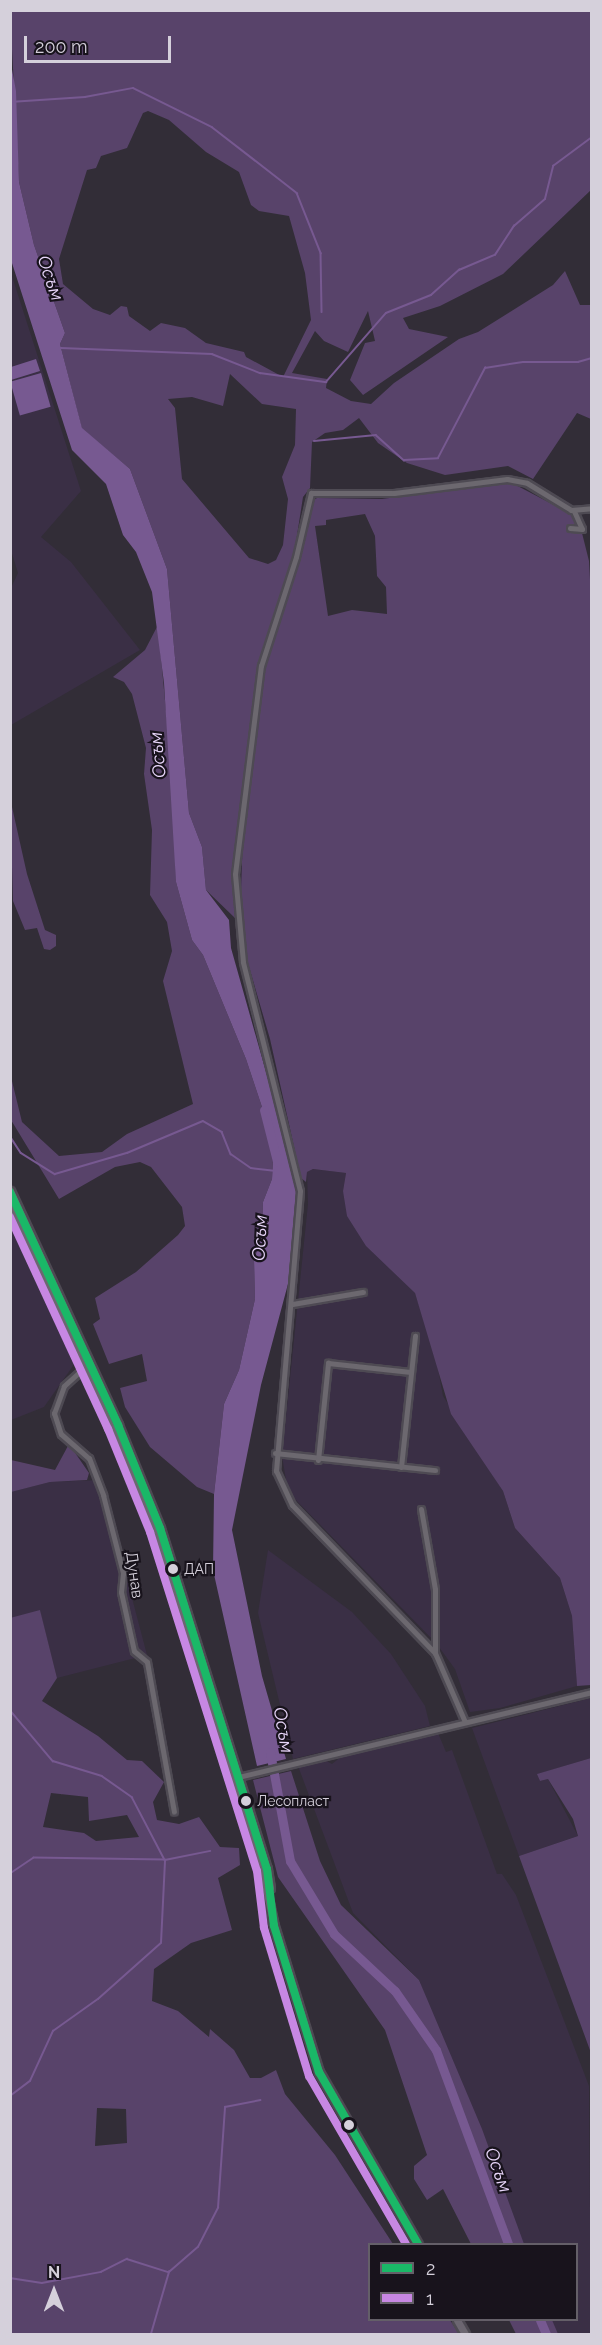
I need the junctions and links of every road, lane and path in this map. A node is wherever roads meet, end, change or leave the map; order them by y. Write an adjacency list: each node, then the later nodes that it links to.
1 (591, 508): 2 (street)
2 (574, 511): 3 (street); 7 (street)
3 (570, 528)
4 (10, 1191): 9 (main road)
5 (10, 1207): 9 (main road)
6 (363, 1292): 7 (street)
7 (292, 1304): 11 (street)
8 (415, 1336): 10 (street)
9 (87, 1366): 19 (main road); 20 (street, Дунав)
10 (411, 1372): 12 (street); 13 (street)
11 (275, 1454): 12 (street); 16 (street)
12 (318, 1460): 13 (street)
13 (401, 1467): 14 (street)
14 (435, 1470)
15 (421, 1509): 16 (street)
16 (435, 1653): 18 (street)
17 (591, 1692): 18 (street)
18 (465, 1722): 19 (street)
19 (234, 1778): 21 (main road)
20 (174, 1812)
21 (417, 2243)

